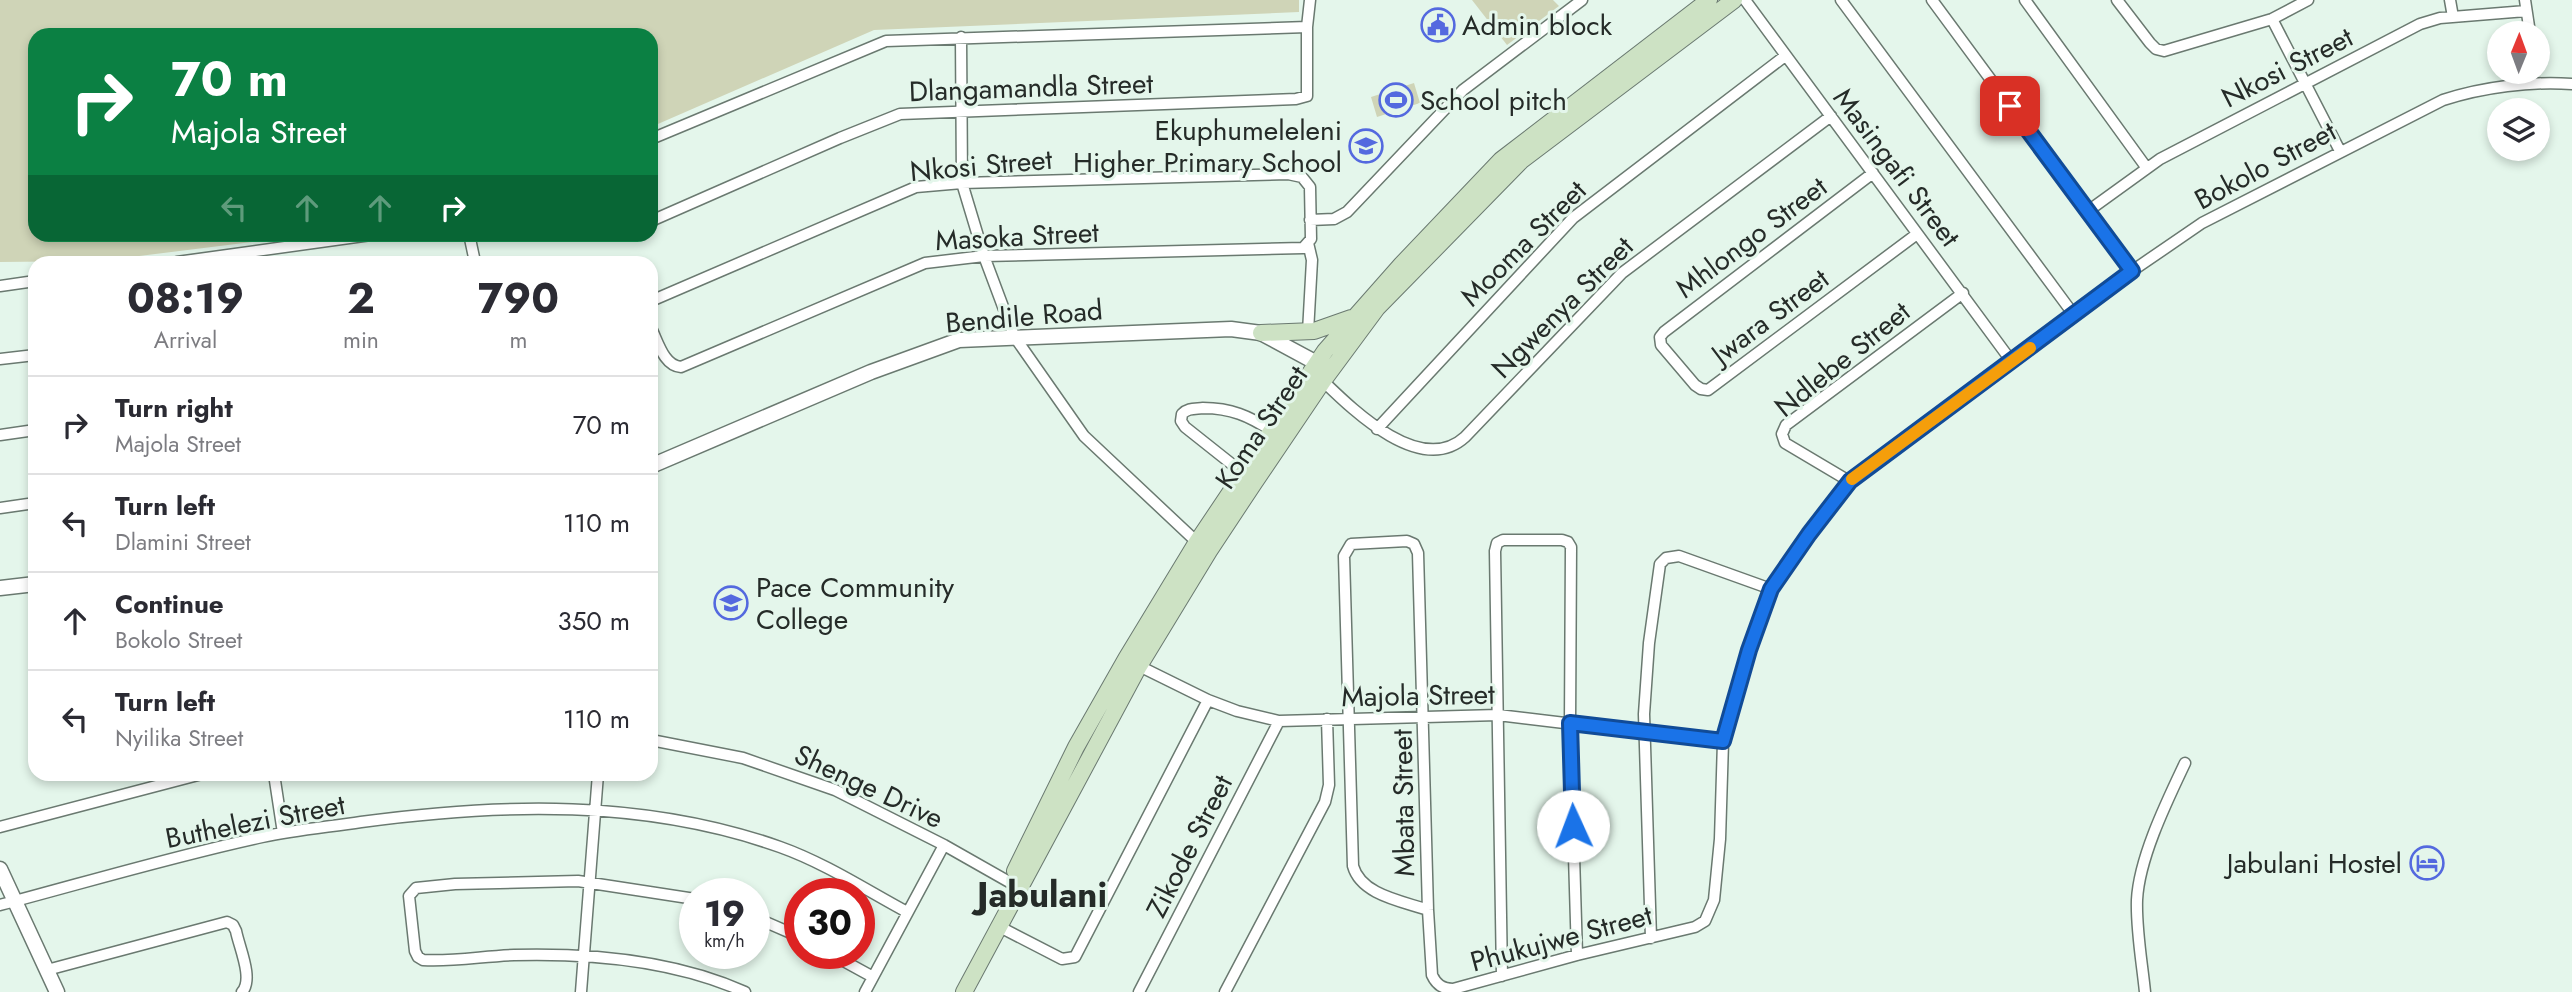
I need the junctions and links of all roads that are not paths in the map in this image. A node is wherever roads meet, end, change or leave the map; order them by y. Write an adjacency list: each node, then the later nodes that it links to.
1 (1310, 0): 15 (street)
2 (1582, 0): 31 (street)
3 (1709, 0): 42 (main road, Koma Street)
4 (1734, 0): 52 (main road, Koma Street)
5 (1745, 0): 17 (street, Masingafi Street)
6 (1841, 0): 43 (street)
7 (1932, 0): 29 (street)
8 (2025, 0): 26 (street)
9 (2117, 0): 14 (street)
10 (2308, 0): 14 (street)
11 (2450, 0): 13 (street)
12 (2526, 5): 13 (street, Nkosi Street)
13 (2453, 16): 18 (street, Nkosi Street)
14 (2272, 19): 18 (street)
15 (1307, 27): 16 (street); 22 (street, Dlangamandla Street)
16 (961, 37): 22 (street); 24 (street)
17 (1784, 56): 23 (street, Masingafi Street); 53 (street, Mooma Street)
18 (2304, 83): 25 (street); 26 (street, Nkosi Street)
19 (2539, 84): 25 (street, Bokolo Street)
20 (2550, 84): 21 (street, Bokolo Street)
21 (2572, 84)
22 (961, 111): 28 (street); 30 (street, Dlangamandla Street)
23 (1830, 116): 27 (street, Masingafi Street); 53 (street, Ngwenya Street)
24 (658, 136)
25 (2340, 151): 37 (street, Bokolo Street)
26 (2146, 167): 29 (street, Nkosi Street)
27 (1873, 173): 32 (street, Masingafi Street); 47 (street, Mhlongo Street)
28 (962, 183): 31 (street, Nkosi Street); 36 (street); 41 (street, Nkosi Street)
29 (2088, 211): 37 (street)
30 (658, 217)
31 (1310, 220): 34 (street, Nkosi Street)
32 (1917, 234): 40 (street, Masingafi Street); 47 (street, Jwara Street)
33 (322, 242): 35 (street)
34 (1306, 245): 36 (street, Masoka Street); 44 (street, Nkosi Street)
35 (224, 256)
36 (984, 256): 46 (street); 48 (street, Masoka Street)
37 (2132, 271): 43 (street, Bokolo Street)
38 (28, 282): 39 (street)
39 (0, 286)
40 (1963, 293): 51 (street, Masingafi Street); 59 (street, Ndlebe Street)
41 (658, 298)
42 (1356, 315): 44 (main road); 52 (main road, Koma Street)
43 (2074, 315): 51 (street, Bokolo Street)
44 (1308, 331): 45 (main road)
45 (1261, 333): 46 (street, Bendile Road); 52 (street, Bendile Road)
46 (1014, 336): 57 (street, Bendile Road); 62 (street)
47 (1660, 340)
48 (658, 341)
49 (28, 356): 50 (street)
50 (0, 359)
51 (2012, 362): 59 (street, Bokolo Street)
52 (1323, 371): 53 (street, Ngwenya Street); 55 (main road, Koma Street); 58 (main road, Koma Street)
53 (1377, 429)
54 (28, 431): 56 (street)
55 (1272, 431): 58 (main road, Koma Street); 58 (street)
56 (0, 435)
57 (658, 463)
58 (1249, 478): 62 (main road, Koma Street)
59 (1850, 481): 65 (street, Bokolo Street)
60 (28, 504): 61 (street)
61 (0, 508)
62 (1203, 547): 66 (main road, Koma Street)
63 (28, 585): 64 (street)
64 (0, 588)
65 (1771, 589): 74 (street); 76 (street, Bokolo Street)
66 (1132, 663): 67 (street, Majola Street); 87 (main road, Koma Street)
67 (1208, 700): 72 (street, Majola Street); 94 (street)
68 (1498, 715): 69 (street, Majola Street); 73 (street, Majola Street); 73 (street); 101 (street)
69 (1424, 718): 71 (street, Majola Street); 71 (street, Mbata Street); 91 (street, Mbata Street)
70 (1327, 719): 71 (street, Majola Street); 72 (street, Majola Street); 111 (street)
71 (1348, 719): 91 (street)
72 (1279, 721): 110 (street, Zikode Street)
73 (1570, 723): 74 (street, Majola Street); 96 (street)
74 (1643, 733): 76 (street, Majola Street); 95 (street)
75 (658, 741): 84 (street, Shenge Drive)
76 (1723, 741): 93 (street, Bokolo Street)
77 (2185, 763): 112 (street)
78 (175, 781): 82 (street)
79 (275, 781): 83 (street)
80 (598, 781): 81 (street)
81 (596, 810): 83 (street, Buthelezi Street); 86 (street); 92 (street, Buthelezi Street)
82 (0, 827)
83 (283, 833): 89 (street, Buthelezi Street)
84 (944, 845): 87 (street, Shenge Drive); 92 (street)
85 (0, 869): 89 (street)
86 (589, 882): 88 (street); 97 (street); 97 (street)
87 (1014, 885): 94 (main road, Koma Street); 108 (main road, Koma Street)
88 (679, 896)
89 (15, 901): 90 (street, Buthelezi Street); 99 (street)
90 (0, 905)
91 (1427, 910): 100 (street, Mbata Street)
92 (908, 912): 102 (street)
93 (1705, 921): 95 (street, Phukujwe Street)
94 (998, 926): 109 (main road, Koma Street)
95 (1651, 938): 96 (street, Phukujwe Street)
96 (1577, 955): 101 (street, Phukujwe Street)
97 (585, 956): 105 (street); 106 (street)
98 (858, 969): 102 (street)
99 (47, 970): 103 (street); 104 (street)
100 (1432, 975): 101 (street, Phukujwe Street)
101 (1502, 976)
102 (873, 977): 107 (street)
103 (57, 992)
104 (242, 992)
105 (581, 992)
106 (746, 992)
107 (865, 992)
108 (952, 992)
109 (964, 992)
110 (1139, 992)
111 (1225, 992)
112 (2145, 992)

